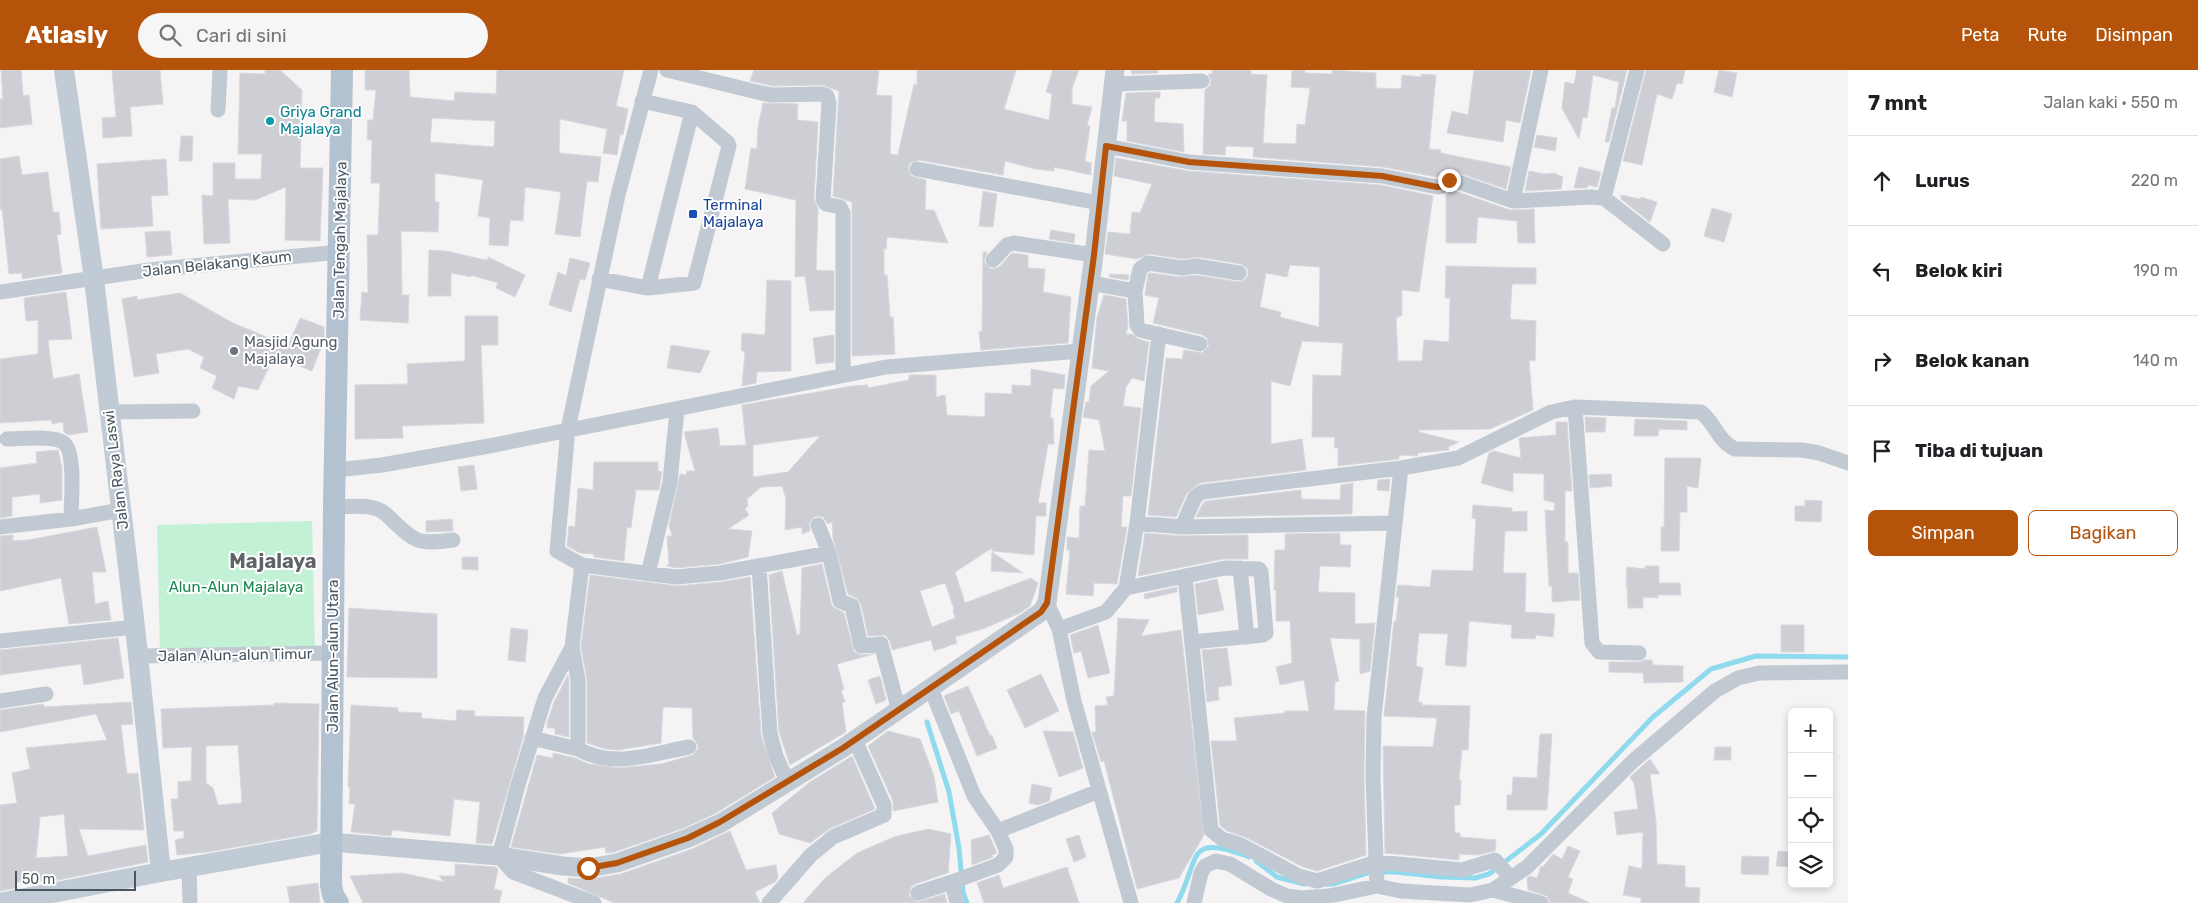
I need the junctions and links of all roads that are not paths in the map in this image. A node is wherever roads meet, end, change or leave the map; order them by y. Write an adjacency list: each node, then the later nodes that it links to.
1 (64, 70): 23 (main road, Jalan Raya Laswi)
2 (220, 70): 11 (street)
3 (342, 70): 19 (main road, Jalan Tengah Majalaya)
4 (651, 70): 10 (street)
5 (667, 70): 32 (street)
6 (1542, 70): 16 (street)
7 (1637, 70): 15 (street)
8 (1114, 77): 9 (street); 13 (street)
9 (1202, 81)
10 (642, 101): 12 (street); 24 (street)
11 (218, 110)
12 (692, 112): 26 (street); 26 (street)
13 (1106, 146): 16 (street); 17 (street)
14 (917, 169): 17 (street)
15 (1604, 198): 16 (street); 18 (street)
16 (1514, 201)
17 (1099, 203): 20 (street)
18 (1663, 244)
19 (340, 252): 23 (street, Jalan Belakang Kaum); 41 (main road, Jalan Tengah Majalaya)
20 (1094, 255): 21 (street); 25 (street)
21 (993, 260)
22 (1239, 273): 27 (street)
23 (94, 279): 28 (street, Jalan Belakang Kaum); 36 (main road, Jalan Raya Laswi)
24 (599, 279): 26 (street); 37 (street)
25 (1090, 283): 27 (street); 31 (street)
26 (648, 288)
27 (1135, 291): 29 (street)
28 (0, 292)
29 (1160, 334): 30 (street); 45 (street)
30 (1200, 344)
31 (1081, 351): 32 (street); 57 (street)
32 (843, 375): 34 (street)
33 (1575, 407): 39 (street); 40 (street); 64 (street)
34 (677, 410): 37 (street); 54 (street)
35 (193, 411): 36 (street)
36 (109, 412): 43 (main road, Jalan Raya Laswi)
37 (568, 429): 41 (street); 52 (street)
38 (7, 439): 44 (street)
39 (1848, 463)
40 (1402, 468): 46 (street); 49 (street)
41 (336, 470): 42 (main road, Jalan Alun-alun Utara)
42 (334, 507): 50 (street); 63 (main road, Jalan Alun-alun Utara)
43 (121, 510): 44 (street); 58 (main road, Jalan Raya Laswi)
44 (71, 519): 48 (street)
45 (1137, 523): 49 (street); 56 (street)
46 (1395, 523): 49 (street); 83 (street)
47 (818, 525): 51 (street)
48 (0, 527)
49 (1182, 527)
50 (453, 540)
51 (830, 554): 53 (street); 70 (street)
52 (582, 565): 54 (street); 62 (street)
53 (759, 566): 54 (street); 75 (street)
54 (648, 574)
55 (1185, 576): 56 (street); 61 (street); 61 (street)
56 (1126, 588): 59 (street)
57 (1047, 603): 59 (street); 67 (street)
58 (135, 627): 60 (street); 65 (main road, Jalan Raya Laswi)
59 (1059, 629): 76 (street)
60 (0, 641)
61 (1192, 642): 83 (street)
62 (572, 646): 71 (street); 74 (street)
63 (333, 653): 65 (street, Jalan Alun-alun Timur); 78 (main road, Jalan Alun-alun Utara)
64 (1639, 653)
65 (137, 656): 81 (main road, Jalan Raya Laswi)
66 (1848, 672): 82 (street)
67 (932, 689): 70 (street); 77 (street)
68 (46, 694): 69 (street)
69 (0, 700)
70 (899, 711): 72 (street)
71 (532, 738): 74 (street); 79 (street)
72 (855, 740): 75 (street); 94 (street)
73 (689, 747): 74 (street)
74 (578, 749)
75 (788, 783): 79 (street)
76 (1099, 791): 77 (street); 96 (street)
77 (998, 831): 84 (street)
78 (332, 846): 79 (street); 80 (main road); 87 (main road, Jalan Alun-alun Utara)
79 (499, 856): 93 (street)
80 (189, 867): 81 (main road); 92 (street)
81 (160, 872): 89 (main road)
82 (1505, 872): 83 (street); 85 (street)
83 (1377, 875): 88 (street); 97 (street)
84 (959, 880): 86 (street); 95 (street)
85 (1493, 890): 88 (street); 91 (street)
86 (918, 893)
87 (333, 896)
88 (1401, 897)
89 (75, 898): 90 (main road)
90 (0, 902)
91 (1531, 902)
92 (190, 903)
93 (594, 903)
94 (769, 903)
95 (957, 903)
96 (1131, 903)
97 (1194, 903)

